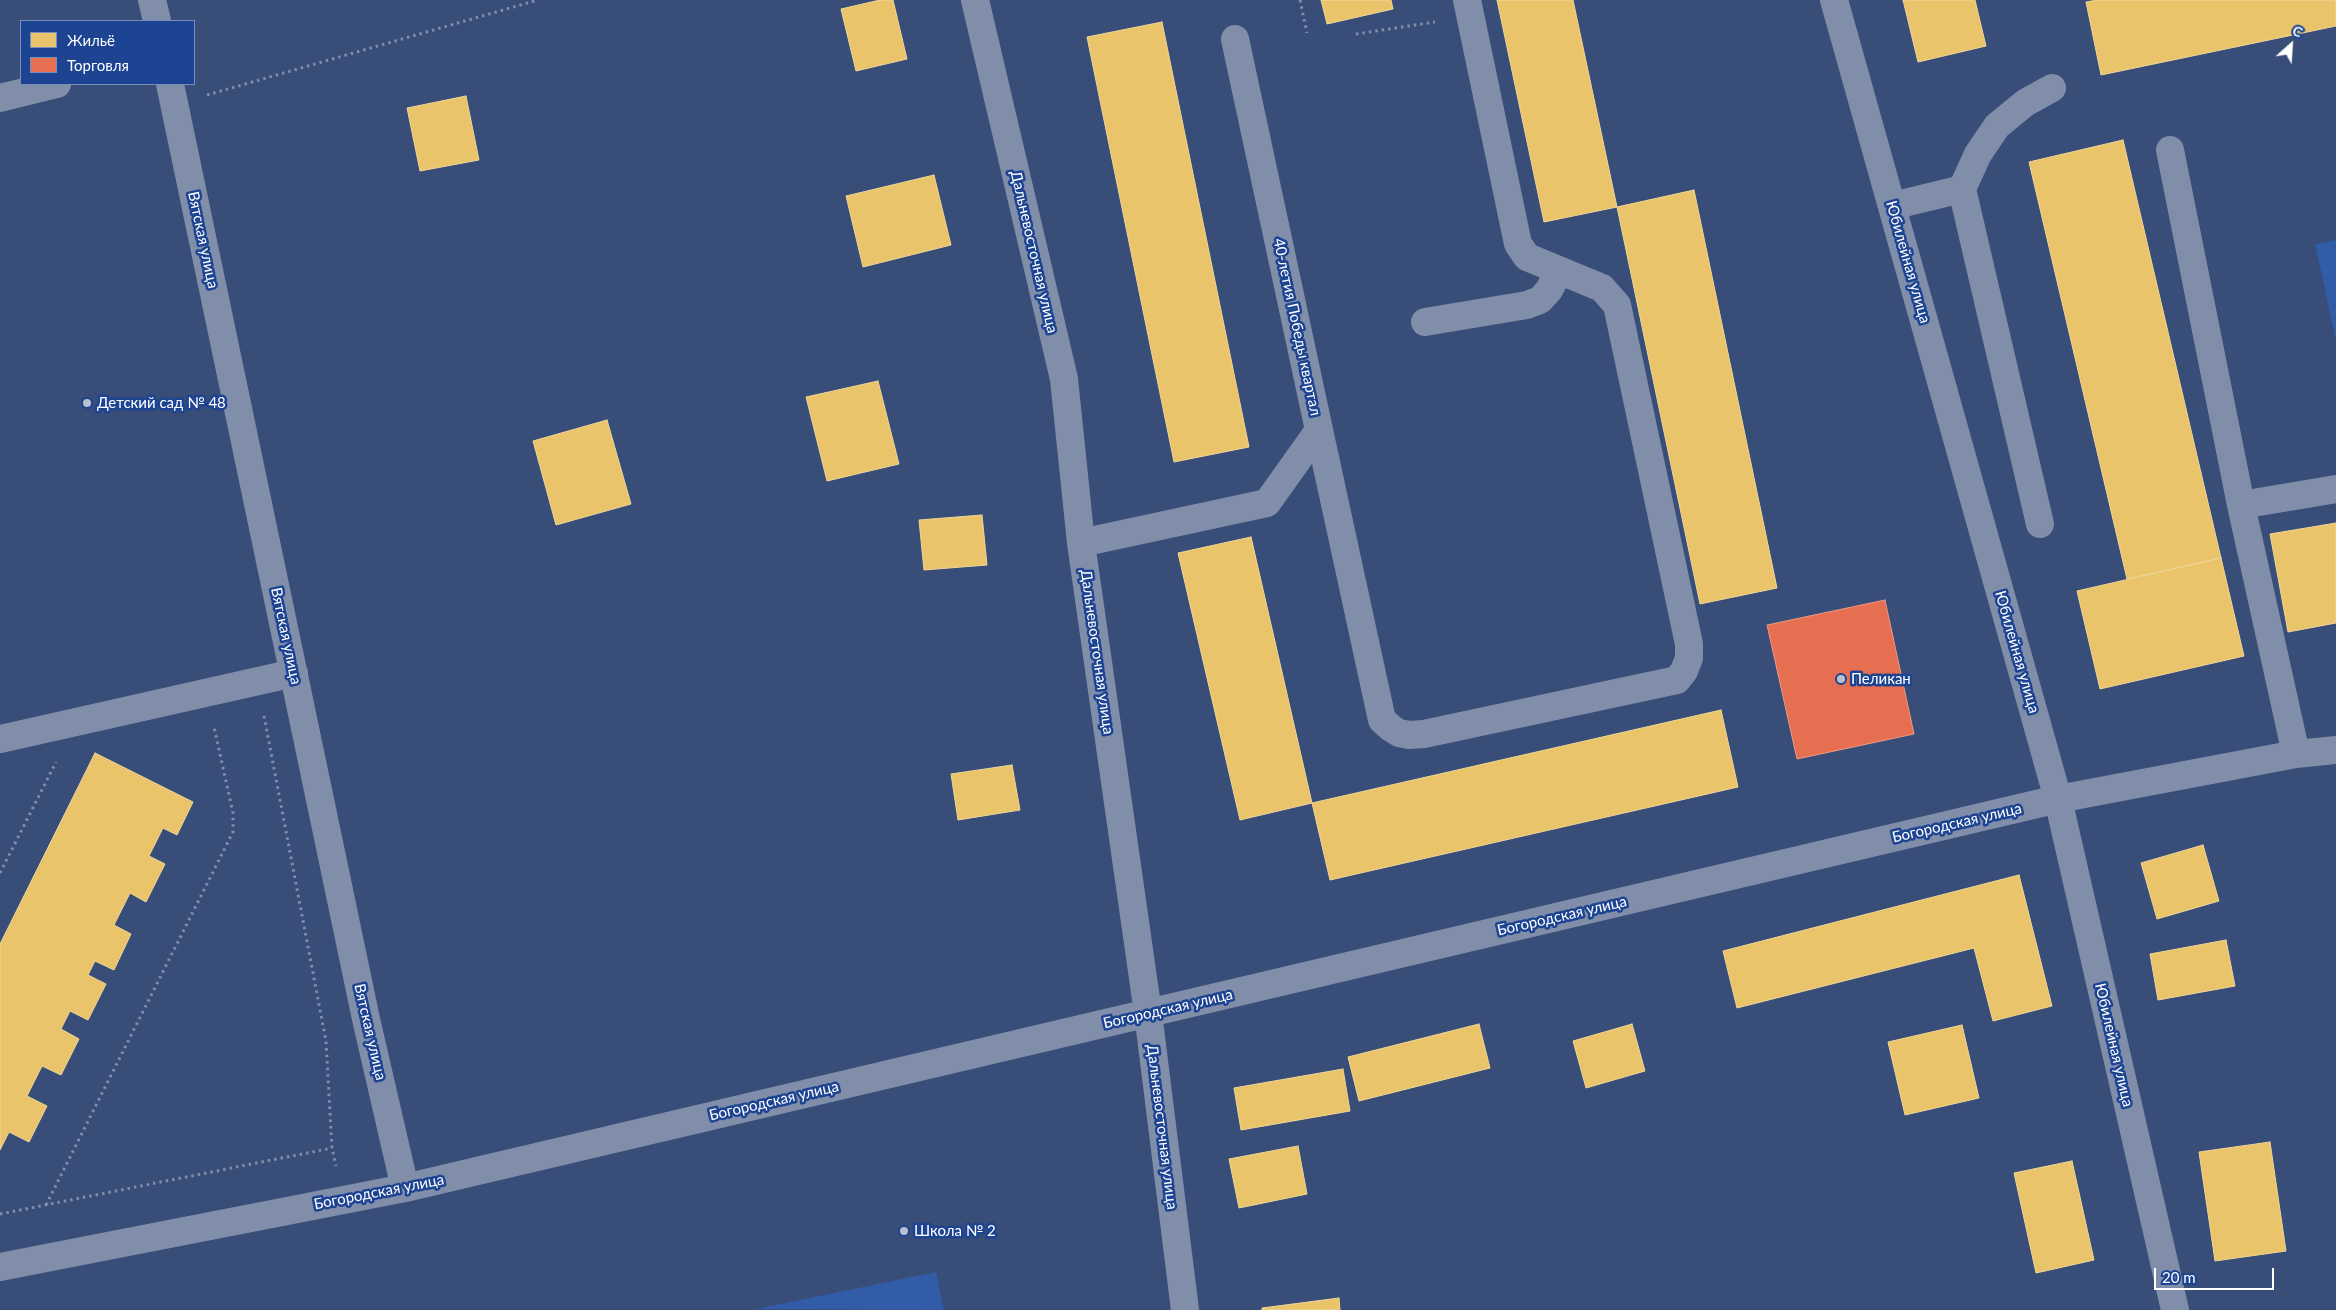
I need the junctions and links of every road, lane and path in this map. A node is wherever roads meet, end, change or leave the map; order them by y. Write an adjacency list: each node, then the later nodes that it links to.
1 (152, 0): 7 (street)
2 (538, 0): 13 (path)
3 (975, 0): 24 (street, Дальневосточная улица)
4 (1300, 0): 8 (path)
5 (1834, 0): 17 (street, Юбилейная улица)
6 (1469, 8): 9 (path); 18 (street)
7 (156, 20)
8 (1307, 33)
9 (1356, 34)
10 (1235, 39): 20 (street, 40-летия Победы квартал)
11 (54, 85): 14 (street)
12 (2052, 88): 16 (street)
13 (172, 94): 25 (street, Вятская улица)
14 (0, 98)
15 (2170, 150): 22 (street)
16 (1962, 189): 17 (street); 23 (street)
17 (1892, 206): 32 (street, Юбилейная улица)
18 (1559, 271): 19 (street); 20 (street)
19 (1425, 322)
20 (1318, 430): 24 (street, 40-летия Победы квартал)
21 (2336, 489): 22 (street)
22 (2241, 505): 31 (street)
23 (2040, 524)
24 (1081, 543): 34 (street, Дальневосточная улица)
25 (294, 672): 26 (street); 36 (street, Вятская улица)
26 (257, 681): 27 (street); 35 (path)
27 (207, 692): 28 (street); 38 (path)
28 (76, 722): 29 (street); 33 (path)
29 (0, 739)
30 (2336, 750): 31 (street, Богородская улица)
31 (2296, 754): 32 (street, Богородская улица)
32 (2058, 799): 34 (street, Богородская улица); 42 (street, Юбилейная улица)
33 (0, 873)
34 (1148, 1014): 36 (street, Богородская улица); 41 (street, Дальневосточная улица)
35 (332, 1148): 37 (path); 38 (path)
36 (405, 1188): 37 (street, Богородская улица)
37 (342, 1199): 40 (street, Богородская улица)
38 (46, 1205): 39 (path)
39 (0, 1214)
40 (0, 1267)
41 (1185, 1310)
42 (2175, 1310)

